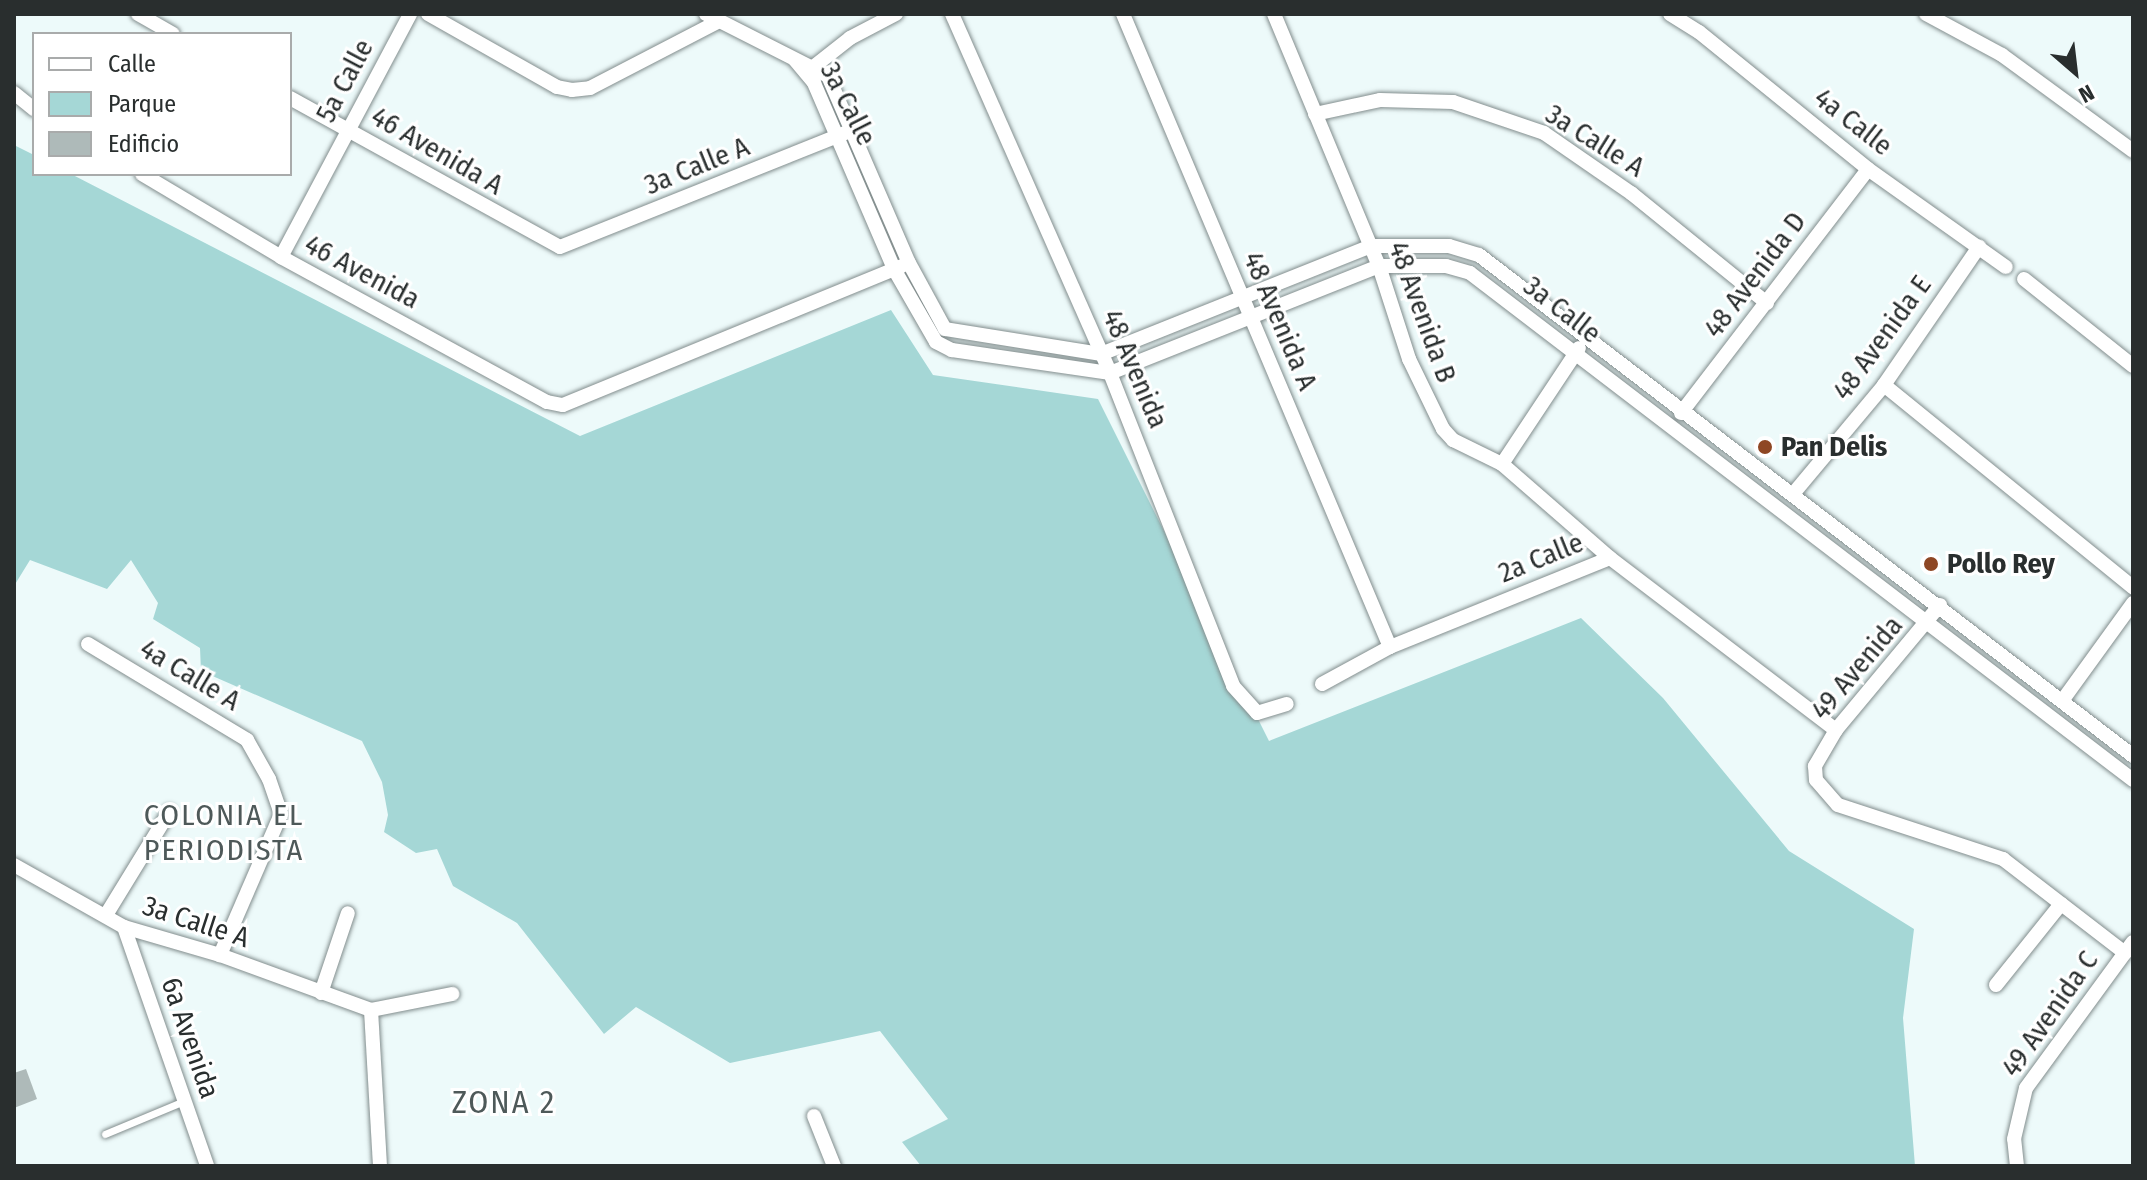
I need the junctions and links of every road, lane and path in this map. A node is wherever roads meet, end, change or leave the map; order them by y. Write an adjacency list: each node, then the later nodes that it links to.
1 (138, 14): 11 (street)
2 (410, 14): 18 (street, 5a Calle)
3 (428, 14): 10 (street)
4 (896, 14): 12 (street)
5 (952, 14): 36 (street, 48 Avenida)
6 (1123, 14): 32 (street, 48 Avenida A)
7 (1274, 14): 16 (street, 48 Avenida B)
8 (1670, 14): 21 (street, 4a Calle)
9 (1926, 14): 20 (street)
10 (712, 18): 12 (street, 3a Calle)
11 (170, 32)
12 (810, 68): 17 (street, 3a Calle); 19 (street, 3a Calle)
13 (14, 93): 15 (street)
14 (292, 99): 18 (street, 46 Avenida A)
15 (32, 107)
16 (1315, 114): 23 (street, 48 Avenida B); 33 (street, 3a Calle A)
17 (853, 130): 19 (street, 3a Calle A); 27 (street, 3a Calle)
18 (349, 131): 24 (street, 46 Avenida A); 26 (street, 5a Calle)
19 (838, 136): 24 (street, 3a Calle A); 30 (street, 3a Calle)
20 (2133, 151)
21 (1868, 169): 25 (street, 4a Calle); 33 (street, 48 Avenida D)
22 (145, 176): 26 (street, 46 Avenida)
23 (1371, 246): 28 (street, 48 Avenida B); 32 (street, 3a Calle); 35 (street, 3a Calle)
24 (560, 247)
25 (1979, 247): 29 (street, 4a Calle); 40 (street, 48 Avenida E)
26 (281, 257): 30 (street, 46 Avenida)
27 (909, 263): 30 (street); 36 (street, 3a Calle)
28 (1379, 266): 34 (street, 3a Calle); 37 (street, 3a Calle); 42 (street, 48 Avenida B)
29 (2006, 267)
30 (894, 269): 39 (street, 3a Calle)
31 (2024, 279): 38 (street)
32 (1242, 299): 34 (street, 48 Avenida A); 36 (street, 3a Calle)
33 (1767, 303): 41 (street, 48 Avenida D)
34 (1250, 317): 39 (street, 3a Calle); 50 (street, 48 Avenida A)
35 (1586, 338): 37 (street); 41 (street, 3a Calle)
36 (1101, 354): 39 (street, 48 Avenida)
37 (1576, 354): 42 (street); 48 (street, 3a Calle)
38 (2133, 366)
39 (1110, 373): 53 (street, 48 Avenida)
40 (1884, 385): 43 (street, 48 Avenida E); 45 (street)
41 (1681, 413): 43 (street, 3a Calle)
42 (1502, 464): 44 (street, 48 Avenida B)
43 (1793, 494): 47 (street, 3a Calle)
44 (1610, 558): 50 (street, 2a Calle); 54 (street, 2a Calle)
45 (2133, 587)
46 (2133, 603): 52 (street)
47 (1940, 605): 48 (street, 49 Avenida); 52 (street, 3a Calle)
48 (1927, 624): 54 (street, 49 Avenida); 56 (street, 3a Calle)
49 (88, 644): 64 (street, 4a Calle A)
50 (1390, 647): 51 (street, 2a Calle)
51 (1322, 684)
52 (2062, 701): 55 (street, 3a Calle)
53 (1287, 704)
54 (1836, 730): 59 (street, 49 Avenida)
55 (2133, 756)
56 (2133, 780)
57 (169, 812): 61 (street)
58 (14, 865): 61 (street, 3a Calle A)
59 (2061, 904): 63 (street); 65 (street)
60 (348, 913): 66 (street)
61 (106, 915): 62 (street, 3a Calle A)
62 (124, 927): 64 (street, 3a Calle A); 69 (street, 6a Avenida)
63 (2129, 948): 75 (street, 49 Avenida C)
64 (220, 955): 66 (street, 3a Calle A)
65 (1996, 985)
66 (321, 993): 68 (street, 3a Calle A)
67 (452, 994): 68 (street)
68 (371, 1010): 73 (street)
69 (184, 1101): 71 (lane); 72 (street, 6a Avenida)
70 (814, 1116): 74 (street)
71 (105, 1134)
72 (207, 1166)
73 (380, 1166)
74 (834, 1166)
75 (2017, 1166)

